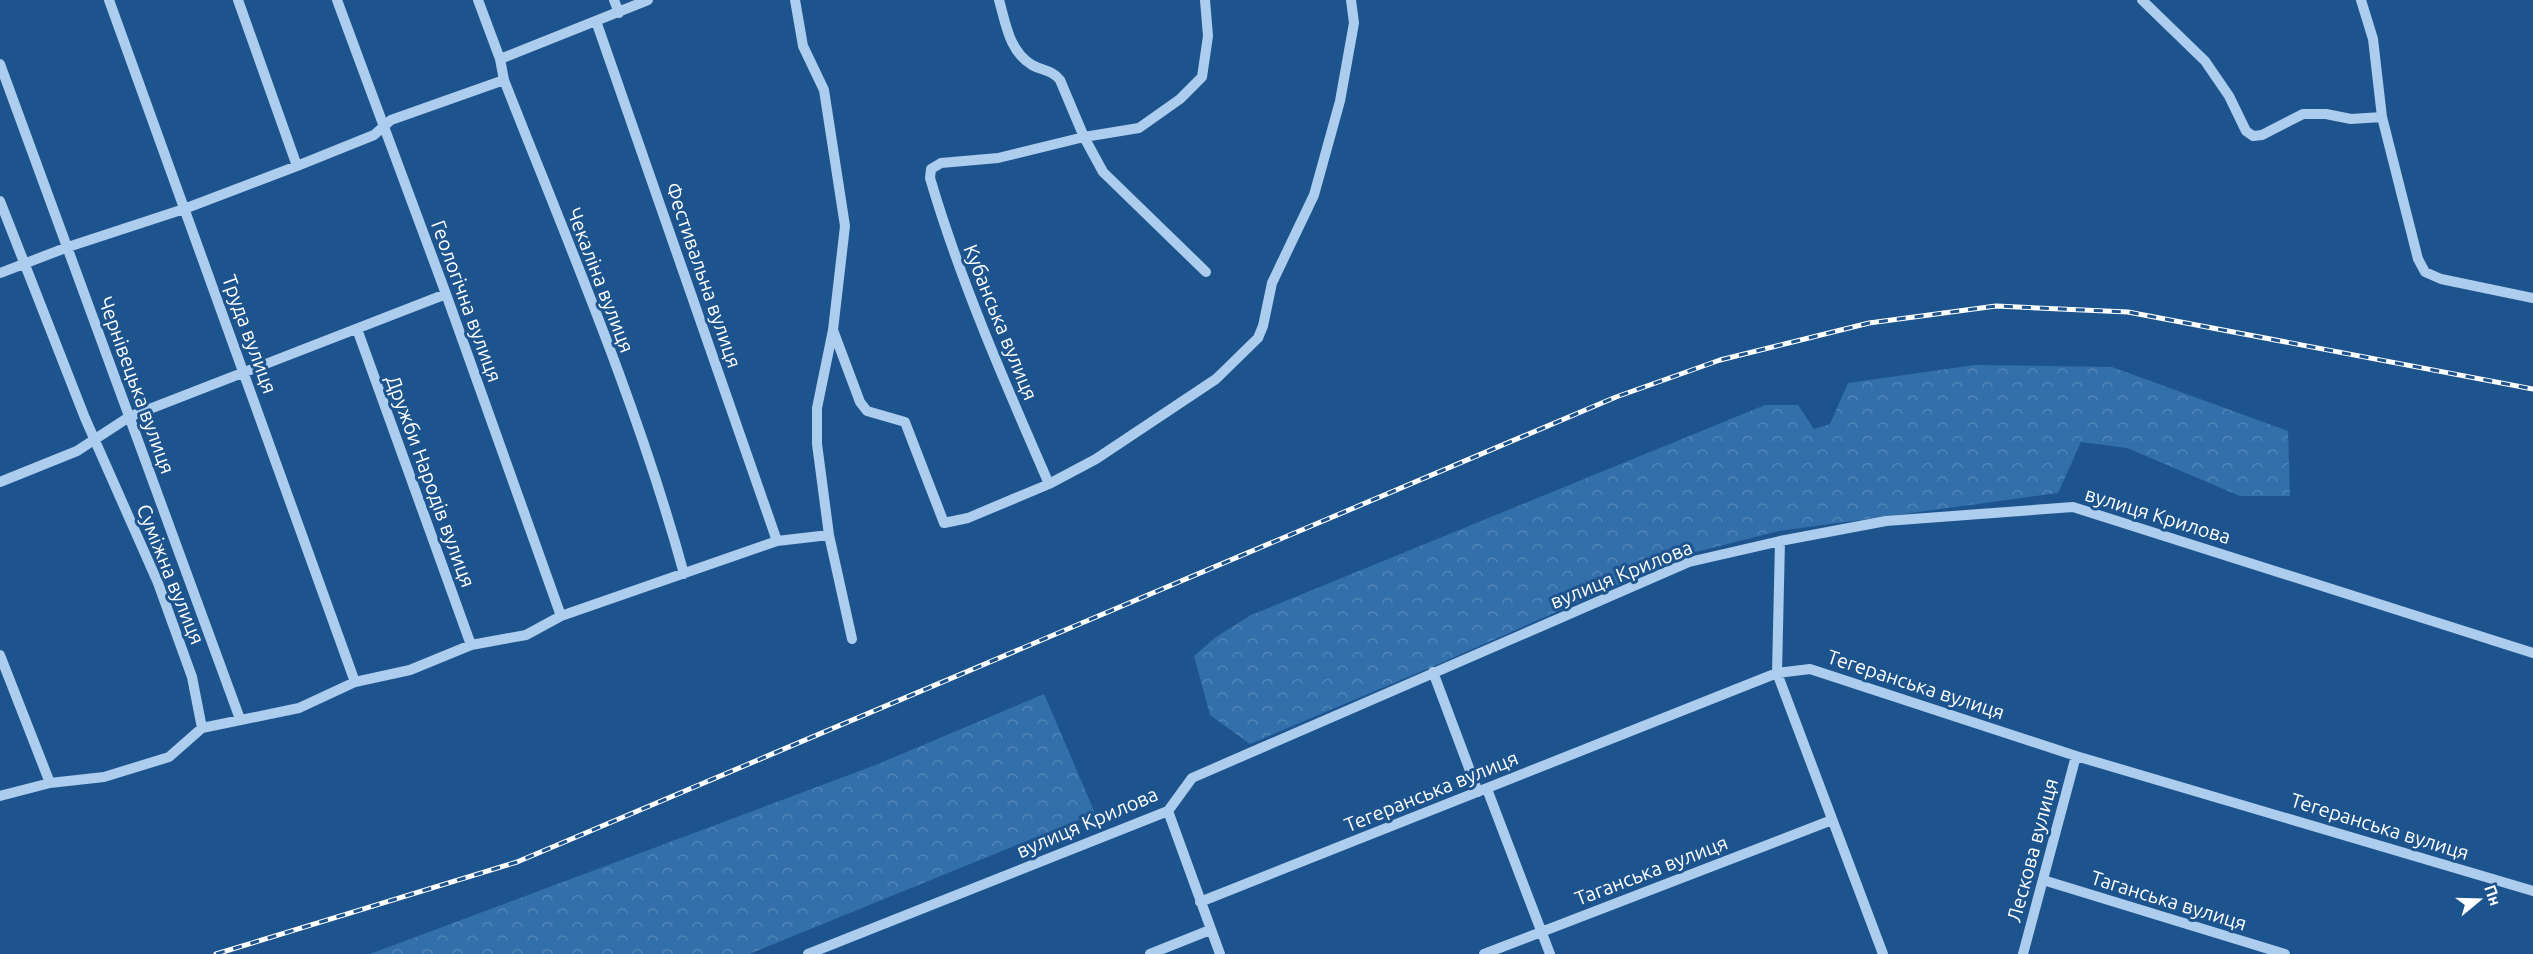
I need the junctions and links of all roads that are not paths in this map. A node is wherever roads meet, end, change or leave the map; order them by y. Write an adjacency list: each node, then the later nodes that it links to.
1 (109, 0): 23 (street, Труда вулиця)
2 (238, 0): 21 (street)
3 (337, 0): 19 (street, Геологічна вулиця)
4 (477, 0): 15 (street, Чекаліна вулиця)
5 (614, 0): 13 (street)
6 (648, 0): 13 (street)
7 (795, 0): 32 (street)
8 (999, 0): 20 (street)
9 (1205, 0): 20 (street)
10 (1351, 0): 37 (street)
11 (2142, 0): 18 (street)
12 (2361, 0): 18 (street)
13 (620, 13): 14 (street)
14 (596, 21): 15 (street); 39 (street, Фестивальна вулиця)
15 (500, 59): 17 (street, Чекаліна вулиця)
16 (0, 64): 25 (street, Чернівецька вулиця)
17 (504, 80): 19 (street); 41 (street, Чекаліна вулиця)
18 (2382, 117): 30 (street)
19 (383, 128): 21 (street); 29 (street, Геологічна вулиця)
20 (1084, 137): 27 (street); 37 (street, Кубанська вулиця)
21 (297, 166): 23 (street)
22 (0, 201): 24 (street, Суміжна вулиця)
23 (184, 209): 25 (street); 33 (street, Труда вулиця)
24 (3, 216): 26 (street, Суміжна вулиця)
25 (68, 247): 26 (street); 34 (street, Чернівецька вулиця)
26 (23, 263): 28 (street); 35 (street, Суміжна вулиця)
27 (1206, 272)
28 (0, 273)
29 (446, 294): 31 (street); 42 (street, Геологічна вулиця)
30 (2533, 297)
31 (357, 329): 33 (street); 44 (street, Дружби Народів вулиця)
32 (833, 330): 37 (street); 38 (street)
33 (245, 373): 34 (street); 49 (street, Труда вулиця)
34 (129, 417): 35 (street); 50 (street, Чернівецька вулиця)
35 (94, 438): 36 (street); 51 (street, Суміжна вулиця)
36 (0, 482)
37 (1049, 484)
38 (829, 535): 39 (street); 43 (street)
39 (777, 541): 41 (street)
40 (1780, 541): 45 (street, вулиця Крилова); 47 (street, вулиця Крилова); 48 (street)
41 (684, 574): 42 (street)
42 (561, 616): 44 (street)
43 (852, 639)
44 (471, 645): 49 (street)
45 (2533, 653)
46 (0, 655): 53 (street)
47 (1433, 672): 54 (street); 56 (street, вулиця Крилова)
48 (1777, 673): 52 (street, Тегеранська вулиця); 54 (street, Тегеранська вулиця); 57 (street)
49 (355, 682): 50 (street)
50 (240, 719): 51 (street)
51 (202, 728): 53 (street)
52 (2076, 756): 58 (street, Лескова вулиця); 59 (street, Тегеранська вулиця)
53 (50, 783): 55 (street)
54 (1483, 790): 60 (street, Тегеранська вулиця); 62 (street)
55 (0, 796)
56 (1168, 812): 60 (street); 63 (street, вулиця Крилова)
57 (1832, 820): 62 (street, Таганська вулиця); 68 (street)
58 (2043, 880): 69 (street, Лескова вулиця); 70 (street, Таганська вулиця)
59 (2533, 891)
60 (1200, 902): 61 (street)
61 (1210, 930): 64 (street); 65 (street)
62 (1541, 932): 66 (street, Таганська вулиця); 67 (street)
63 (808, 954)
64 (1150, 954)
65 (1220, 954)
66 (1484, 954)
67 (1550, 954)
68 (1883, 954)
69 (2023, 954)
70 (2285, 954)

